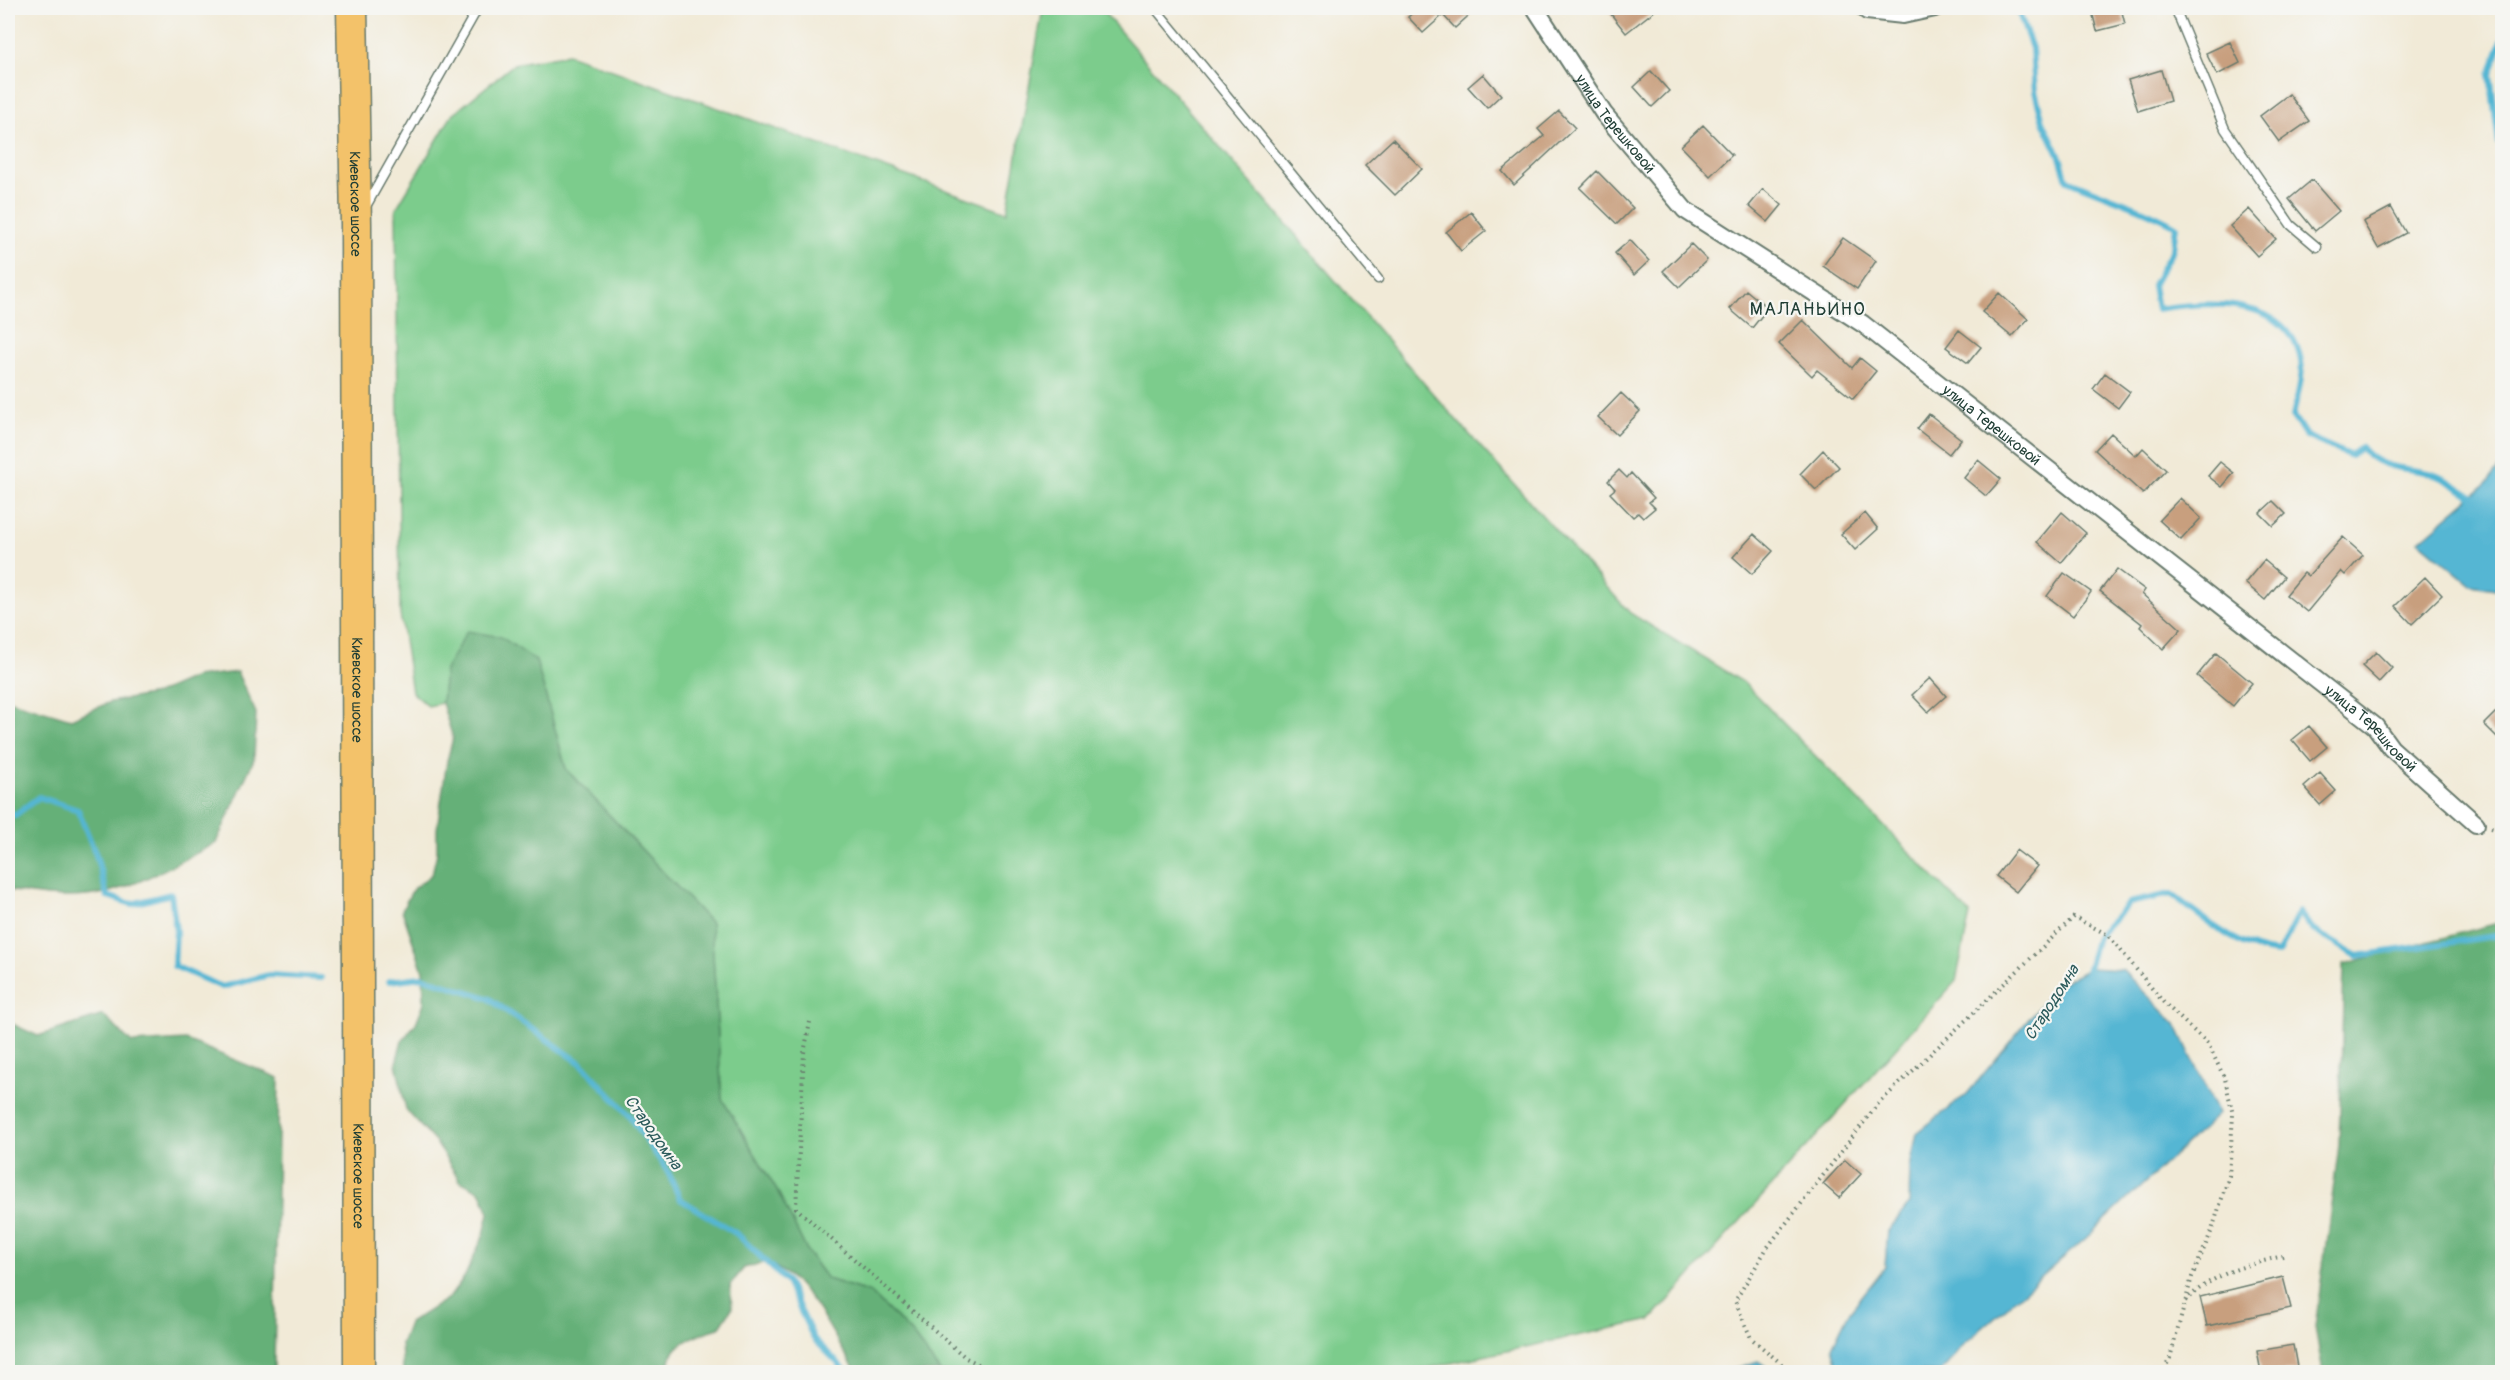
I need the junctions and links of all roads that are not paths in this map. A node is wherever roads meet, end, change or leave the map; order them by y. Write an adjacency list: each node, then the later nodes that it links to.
1 (352, 8): 8 (highway, Киевское шоссе)
2 (478, 8): 8 (lane)
3 (1155, 8): 10 (lane)
4 (1535, 8): 11 (street, улица Терешковой)
5 (1864, 8): 6 (street)
6 (1935, 8)
7 (2175, 8): 9 (lane)
8 (356, 224): 12 (highway, Киевское шоссе)
9 (2317, 247)
10 (1378, 279)
11 (2476, 824)
12 (359, 1372)

